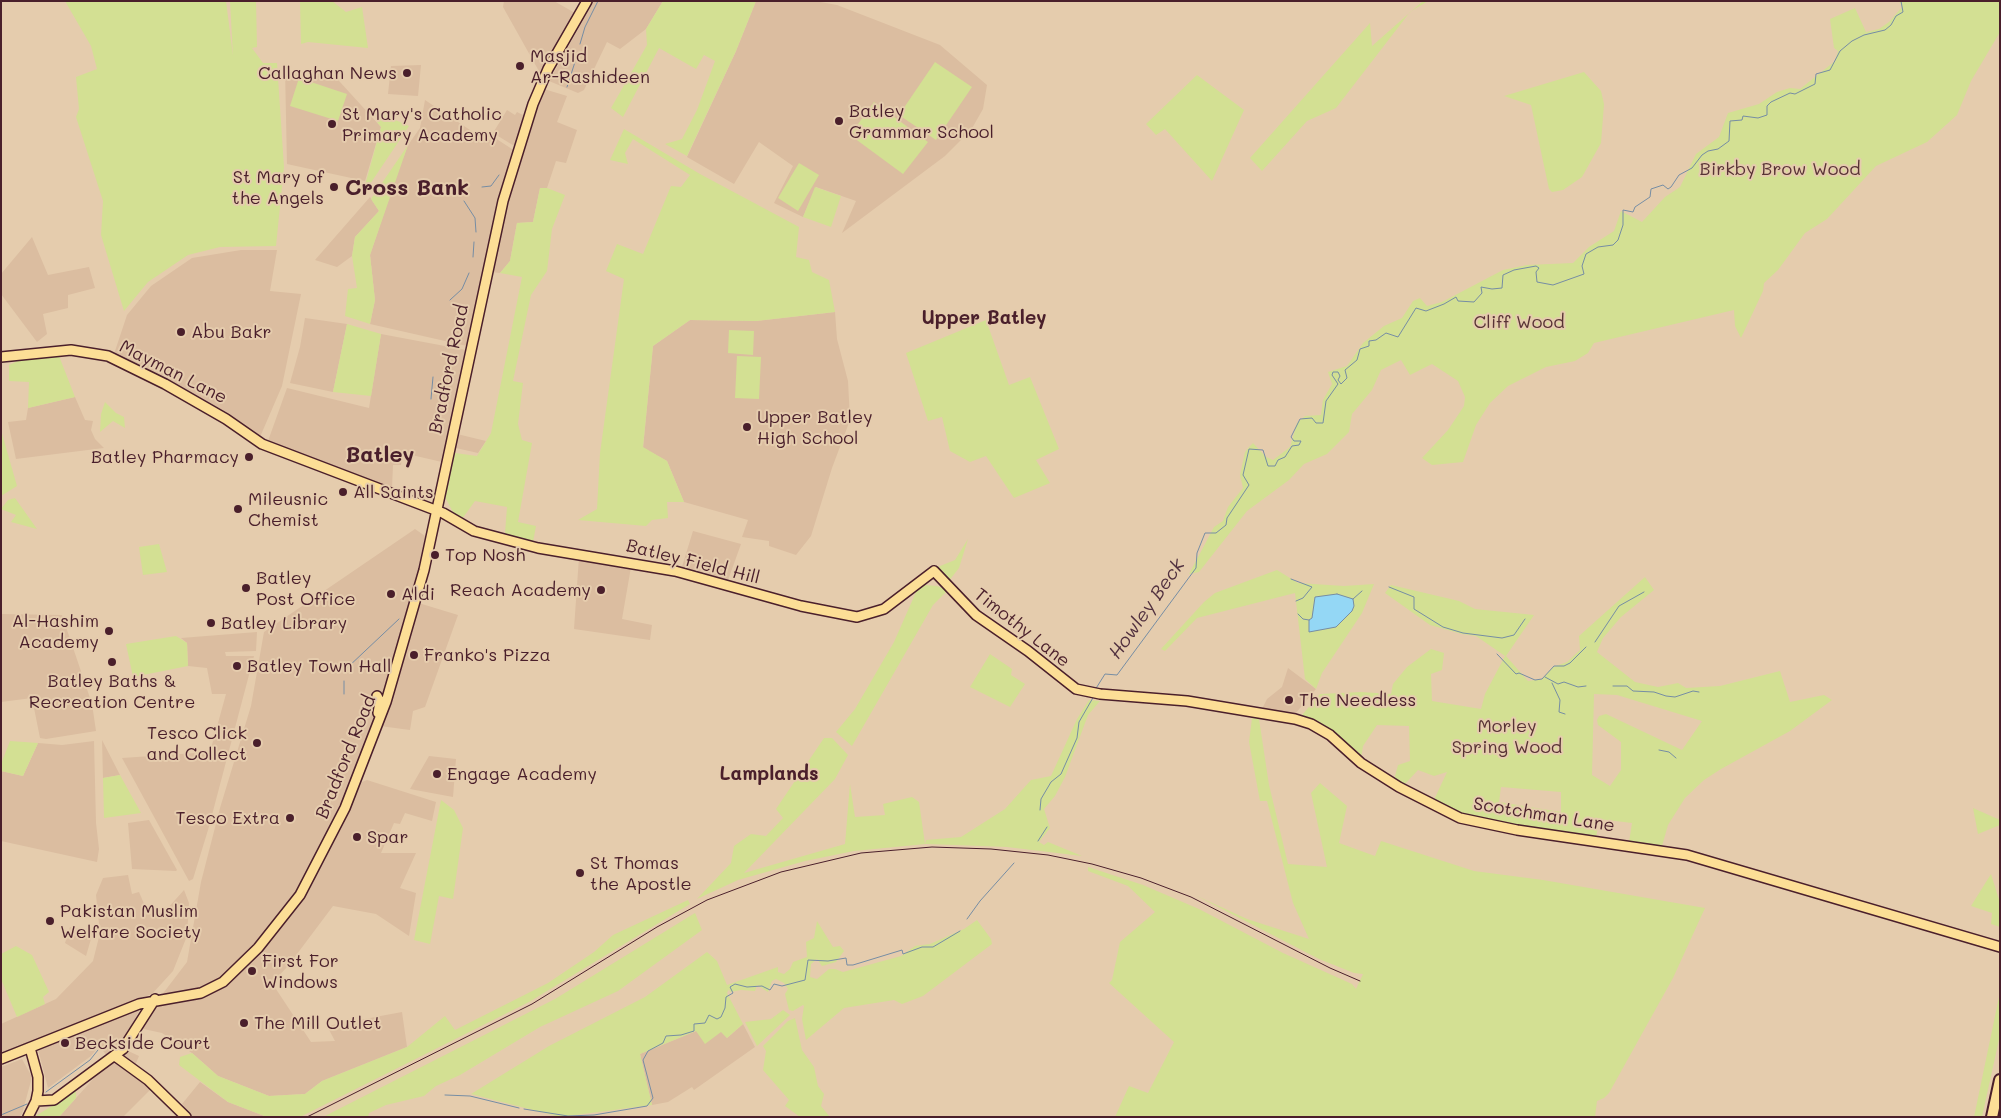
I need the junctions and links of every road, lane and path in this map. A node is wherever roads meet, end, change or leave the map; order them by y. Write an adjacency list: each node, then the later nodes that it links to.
1 (586, 1): 3 (main road, Bradford Road)
2 (1, 357): 3 (main road, Mayman Lane)
3 (436, 510): 5 (main road, Batley Field Hill); 9 (main road, Bradford Road)
4 (934, 571): 5 (main road, Batley Field Hill); 6 (main road, Timothy Lane)
5 (923, 580): 6 (main road)
6 (948, 587): 7 (main road, Timothy Lane)
7 (1100, 694): 10 (main road, Scotchman Lane)
8 (377, 696): 9 (main road)
9 (377, 728): 11 (main road, Bradford Road)
10 (2000, 947)
11 (154, 1000): 12 (main road, Bradford Road); 13 (main road)
12 (30, 1048): 14 (main road, Bradford Road); 16 (main road)
13 (115, 1056): 16 (main road); 18 (main road)
14 (1, 1060)
15 (2000, 1080): 19 (highway)
16 (36, 1101): 17 (main road)
17 (28, 1117)
18 (186, 1117)
19 (1992, 1117)

